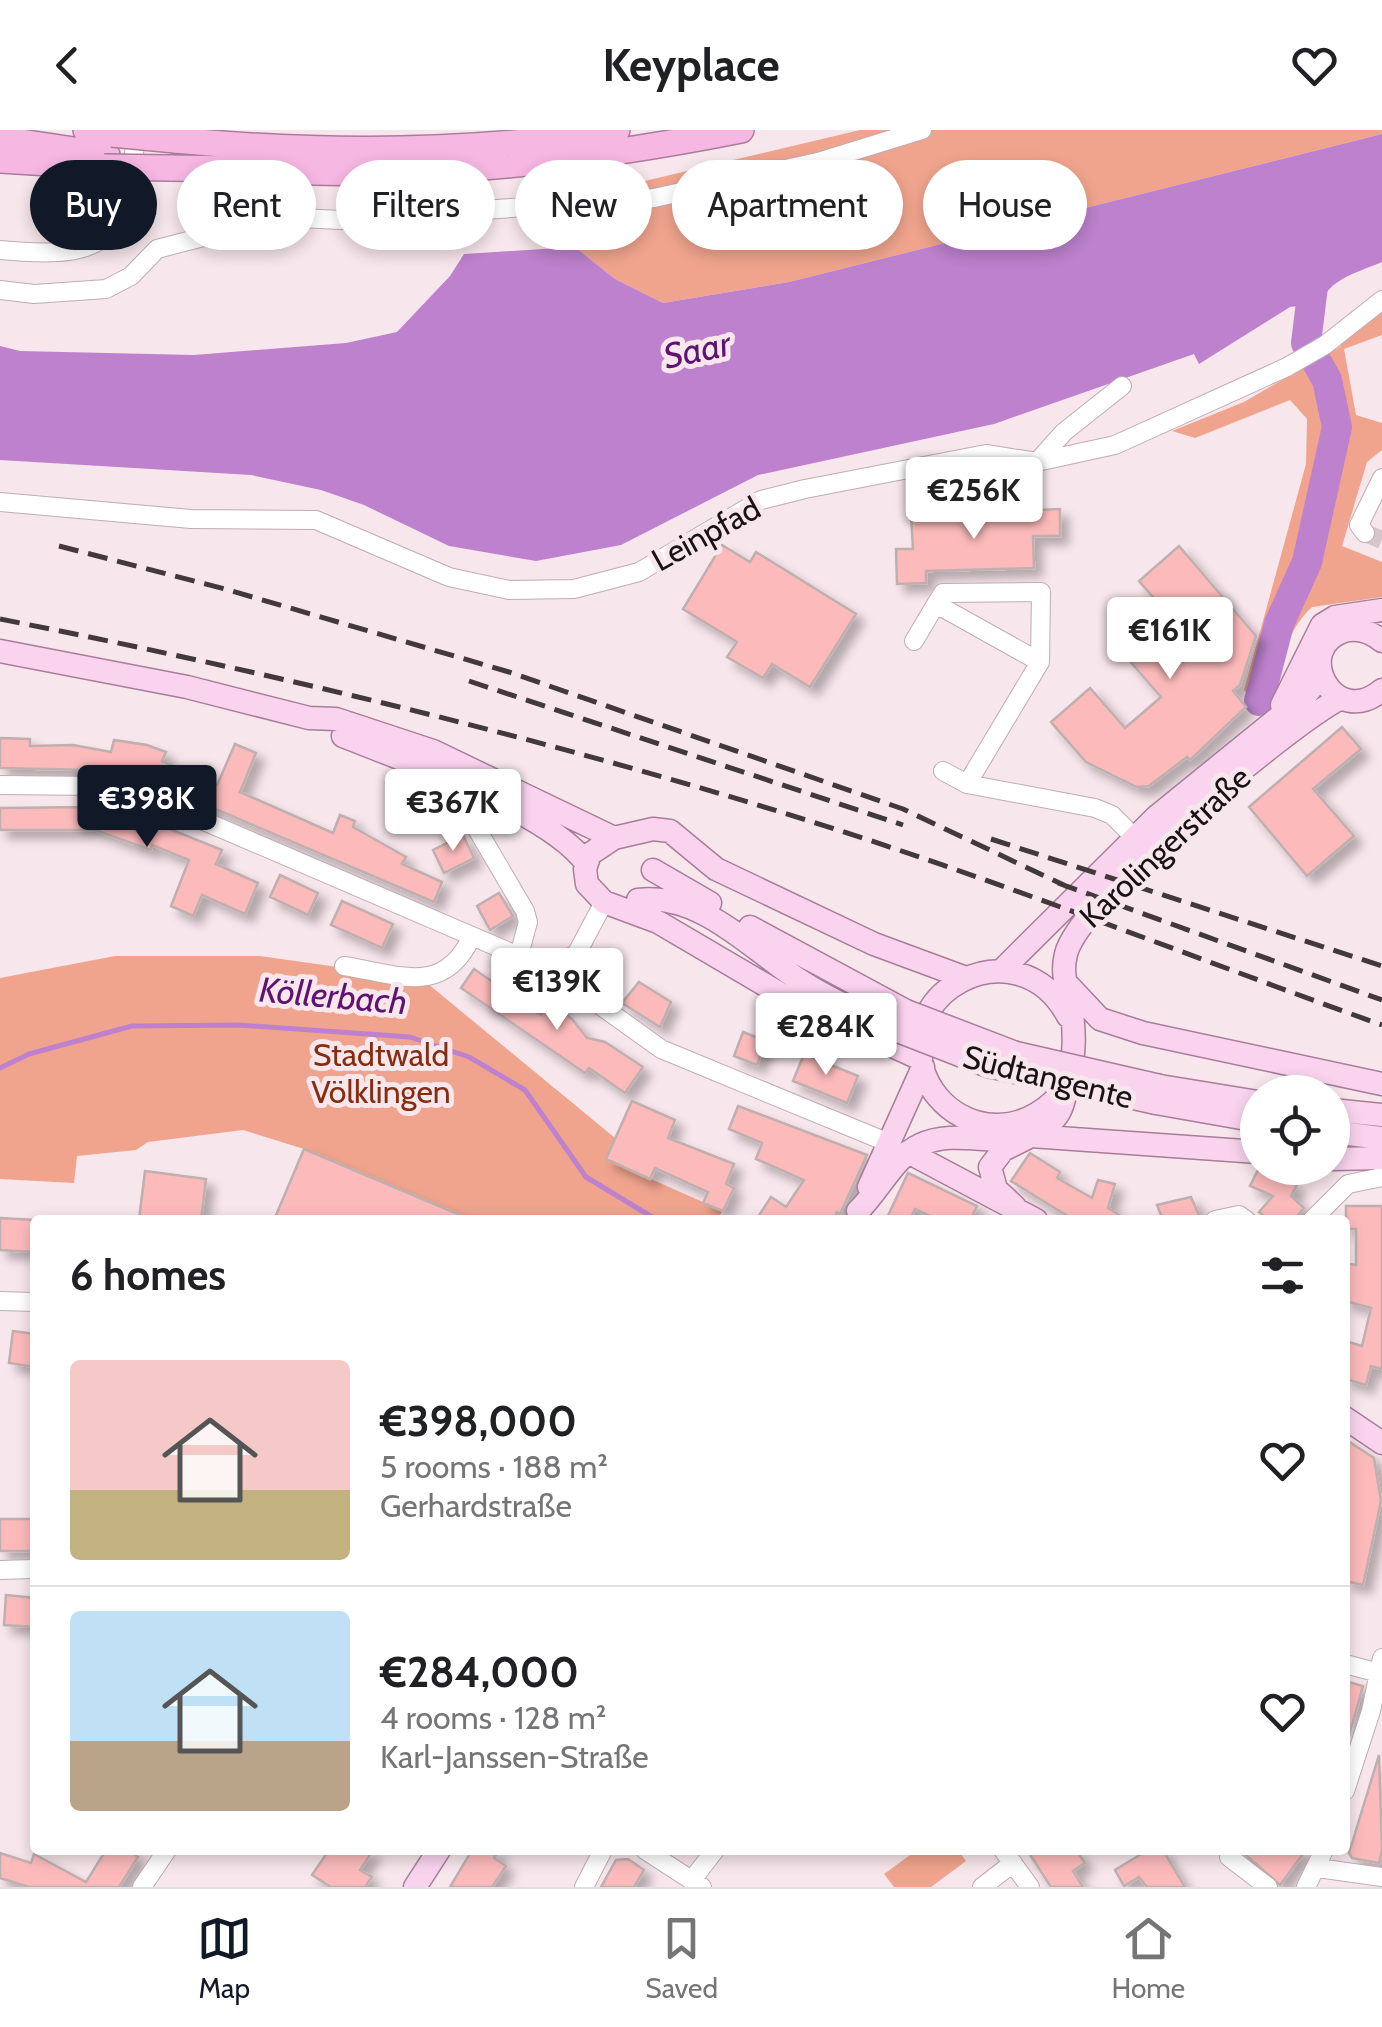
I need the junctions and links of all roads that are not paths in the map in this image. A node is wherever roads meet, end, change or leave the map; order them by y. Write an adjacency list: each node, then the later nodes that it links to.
1 (138, 130): 7 (highway, bridge); 9 (street)
2 (616, 130): 7 (highway)
3 (741, 130): 7 (highway)
4 (922, 130): 10 (street)
5 (0, 139): 6 (highway)
6 (102, 146): 7 (highway, bridge); 8 (highway)
7 (173, 152)
8 (0, 160)
9 (0, 250)
10 (0, 290)
11 (1382, 300): 13 (street, Leinpfad)
12 (1122, 386): 13 (street)
13 (1037, 462): 15 (street, Leinpfad)
14 (1382, 478): 16 (street)
15 (0, 502)
16 (1365, 534)
17 (936, 604): 20 (street); 22 (street); 22 (street)
18 (1382, 610): 27 (main road)
19 (1378, 634): 23 (main road)
20 (914, 640)
21 (0, 652): 26 (main road)
22 (1040, 662): 29 (street)
23 (1321, 676): 25 (main road); 27 (main road, Karolingerstraße)
24 (1381, 693): 25 (main road)
25 (1341, 698): 43 (main road, Karolingerstraße)
26 (309, 718): 33 (main road); 34 (main road)
27 (1279, 718): 32 (main road, Karolingerstraße)
28 (944, 771): 29 (street)
29 (967, 784): 32 (street)
30 (0, 785): 37 (street)
31 (474, 824): 38 (street)
32 (1134, 837): 41 (main road, Karolingerstraße)
33 (620, 838): 34 (main road); 35 (main road); 42 (main road)
34 (586, 863): 36 (main road)
35 (653, 870): 36 (main road); 44 (main road, Südtangente)
36 (622, 903): 40 (street); 44 (main road, Südtangente); 46 (main road)
37 (472, 938): 38 (street); 39 (street)
38 (518, 959): 40 (street)
39 (344, 966)
40 (552, 970): 57 (street)
41 (1001, 971): 42 (main road); 45 (main road)
42 (966, 978): 46 (main road)
43 (1064, 979): 45 (main road, Karolingerstraße); 48 (main road)
44 (902, 1021): 49 (main road, Südtangente, bridge)
45 (1074, 1036): 47 (main road, Karolingerstraße)
46 (922, 1063): 47 (main road); 57 (main road)
47 (1069, 1077): 55 (main road, Karolingerstraße)
48 (1382, 1084)
49 (1158, 1095): 50 (main road, Südtangente); 53 (main road, Südtangente)
50 (1240, 1101)
51 (1350, 1112): 52 (main road)
52 (1382, 1116)
53 (1240, 1117)
54 (1350, 1134): 56 (main road)
55 (1031, 1136): 57 (main road); 58 (main road); 62 (main road, Karolingerstraße)
56 (1382, 1138)
57 (899, 1148): 62 (main road); 63 (main road)
58 (1240, 1151)
59 (1382, 1158): 60 (main road)
60 (1350, 1159)
61 (1382, 1177): 65 (street)
62 (1015, 1208): 64 (main road)
63 (855, 1215)
64 (1027, 1215)
65 (1317, 1215)
66 (0, 1301): 67 (street)
67 (30, 1302)
68 (1350, 1421): 69 (main road)
69 (1382, 1442)
70 (30, 1569): 71 (street)
71 (0, 1570)
72 (1350, 1664): 73 (street)
73 (1380, 1665): 74 (street)
74 (1350, 1773)
75 (164, 1855): 86 (street)
76 (436, 1855): 87 (main road)
77 (600, 1855): 88 (street)
78 (653, 1855): 85 (street)
79 (712, 1855): 85 (street)
80 (1322, 1855): 83 (street)
81 (1008, 1857): 89 (street); 90 (street)
82 (1229, 1858): 91 (street)
83 (1318, 1868): 84 (street); 92 (street)
84 (1382, 1877)
85 (697, 1884)
86 (142, 1887)
87 (415, 1887)
88 (584, 1887)
89 (982, 1887)
90 (1030, 1887)
91 (1268, 1887)
92 (1306, 1887)

